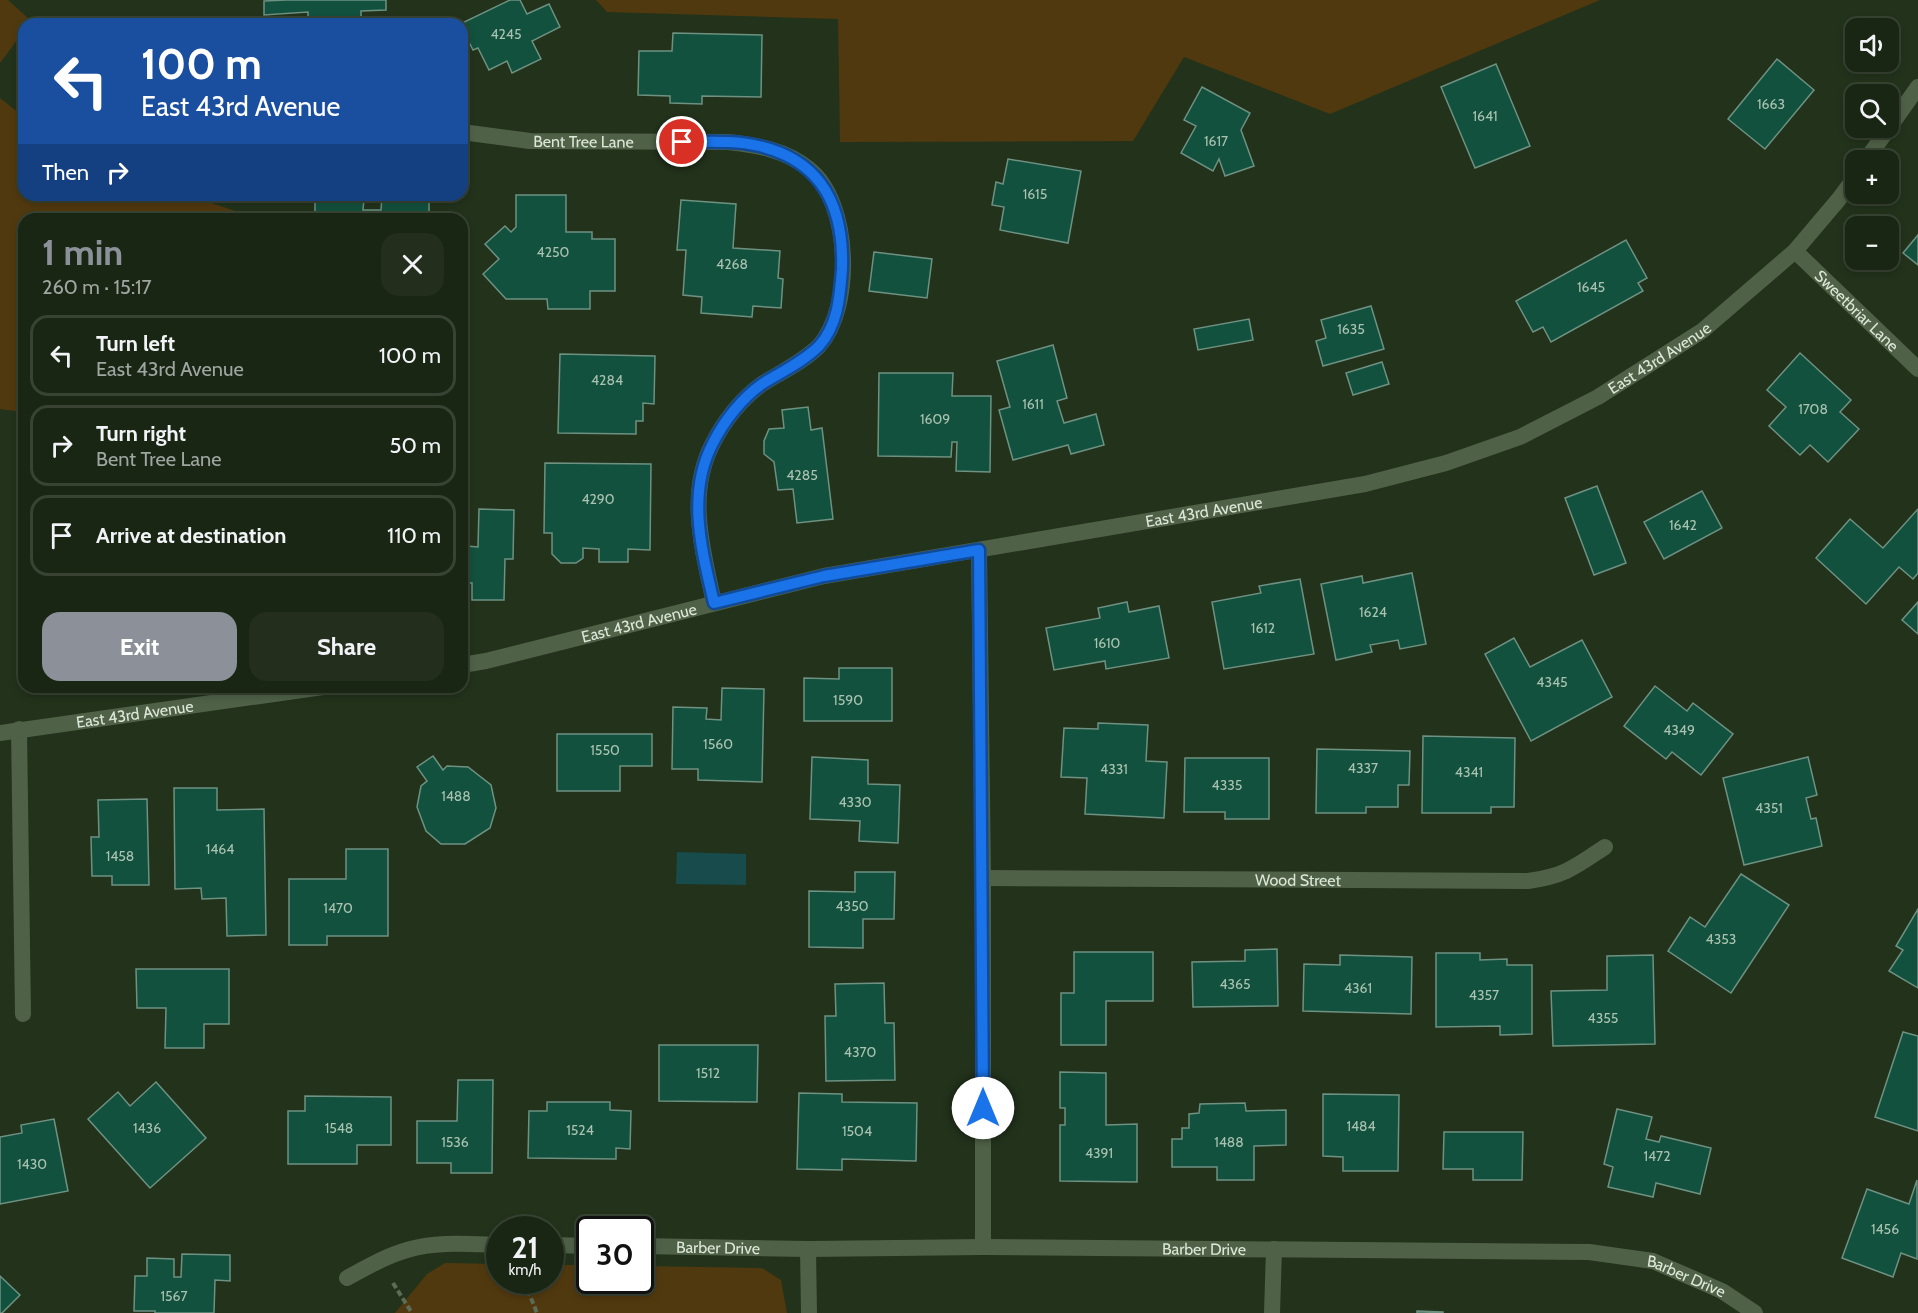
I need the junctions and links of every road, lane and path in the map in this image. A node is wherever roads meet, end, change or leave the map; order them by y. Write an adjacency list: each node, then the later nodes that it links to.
1 (1918, 87): 3 (street)
2 (468, 133): 8 (street, Bent Tree Lane)
3 (1873, 150)
4 (1845, 191): 5 (street, East 43rd Avenue)
5 (1795, 252): 6 (street, Sweetbriar Lane); 7 (street, East 43rd Avenue)
6 (1918, 369)
7 (979, 550): 8 (street, East 43rd Avenue); 14 (street)
8 (714, 603): 9 (street, East 43rd Avenue)
9 (468, 664)
10 (279, 693): 11 (street, East 43rd Avenue)
11 (20, 729): 12 (street, East 43rd Avenue); 15 (street)
12 (0, 733)
13 (1605, 847): 14 (street, Wood Street)
14 (982, 878): 18 (street)
15 (23, 1014)
16 (486, 1245): 21 (street)
17 (654, 1246): 19 (street, Barber Drive)
18 (983, 1247): 19 (street, Barber Drive); 20 (street, Barber Drive)
19 (808, 1249): 24 (street)
20 (1274, 1249): 25 (street); 26 (street, Barber Drive)
21 (348, 1278)
22 (529, 1294): 23 (path)
23 (537, 1313)
24 (809, 1313)
25 (1272, 1313)
26 (1755, 1313)

